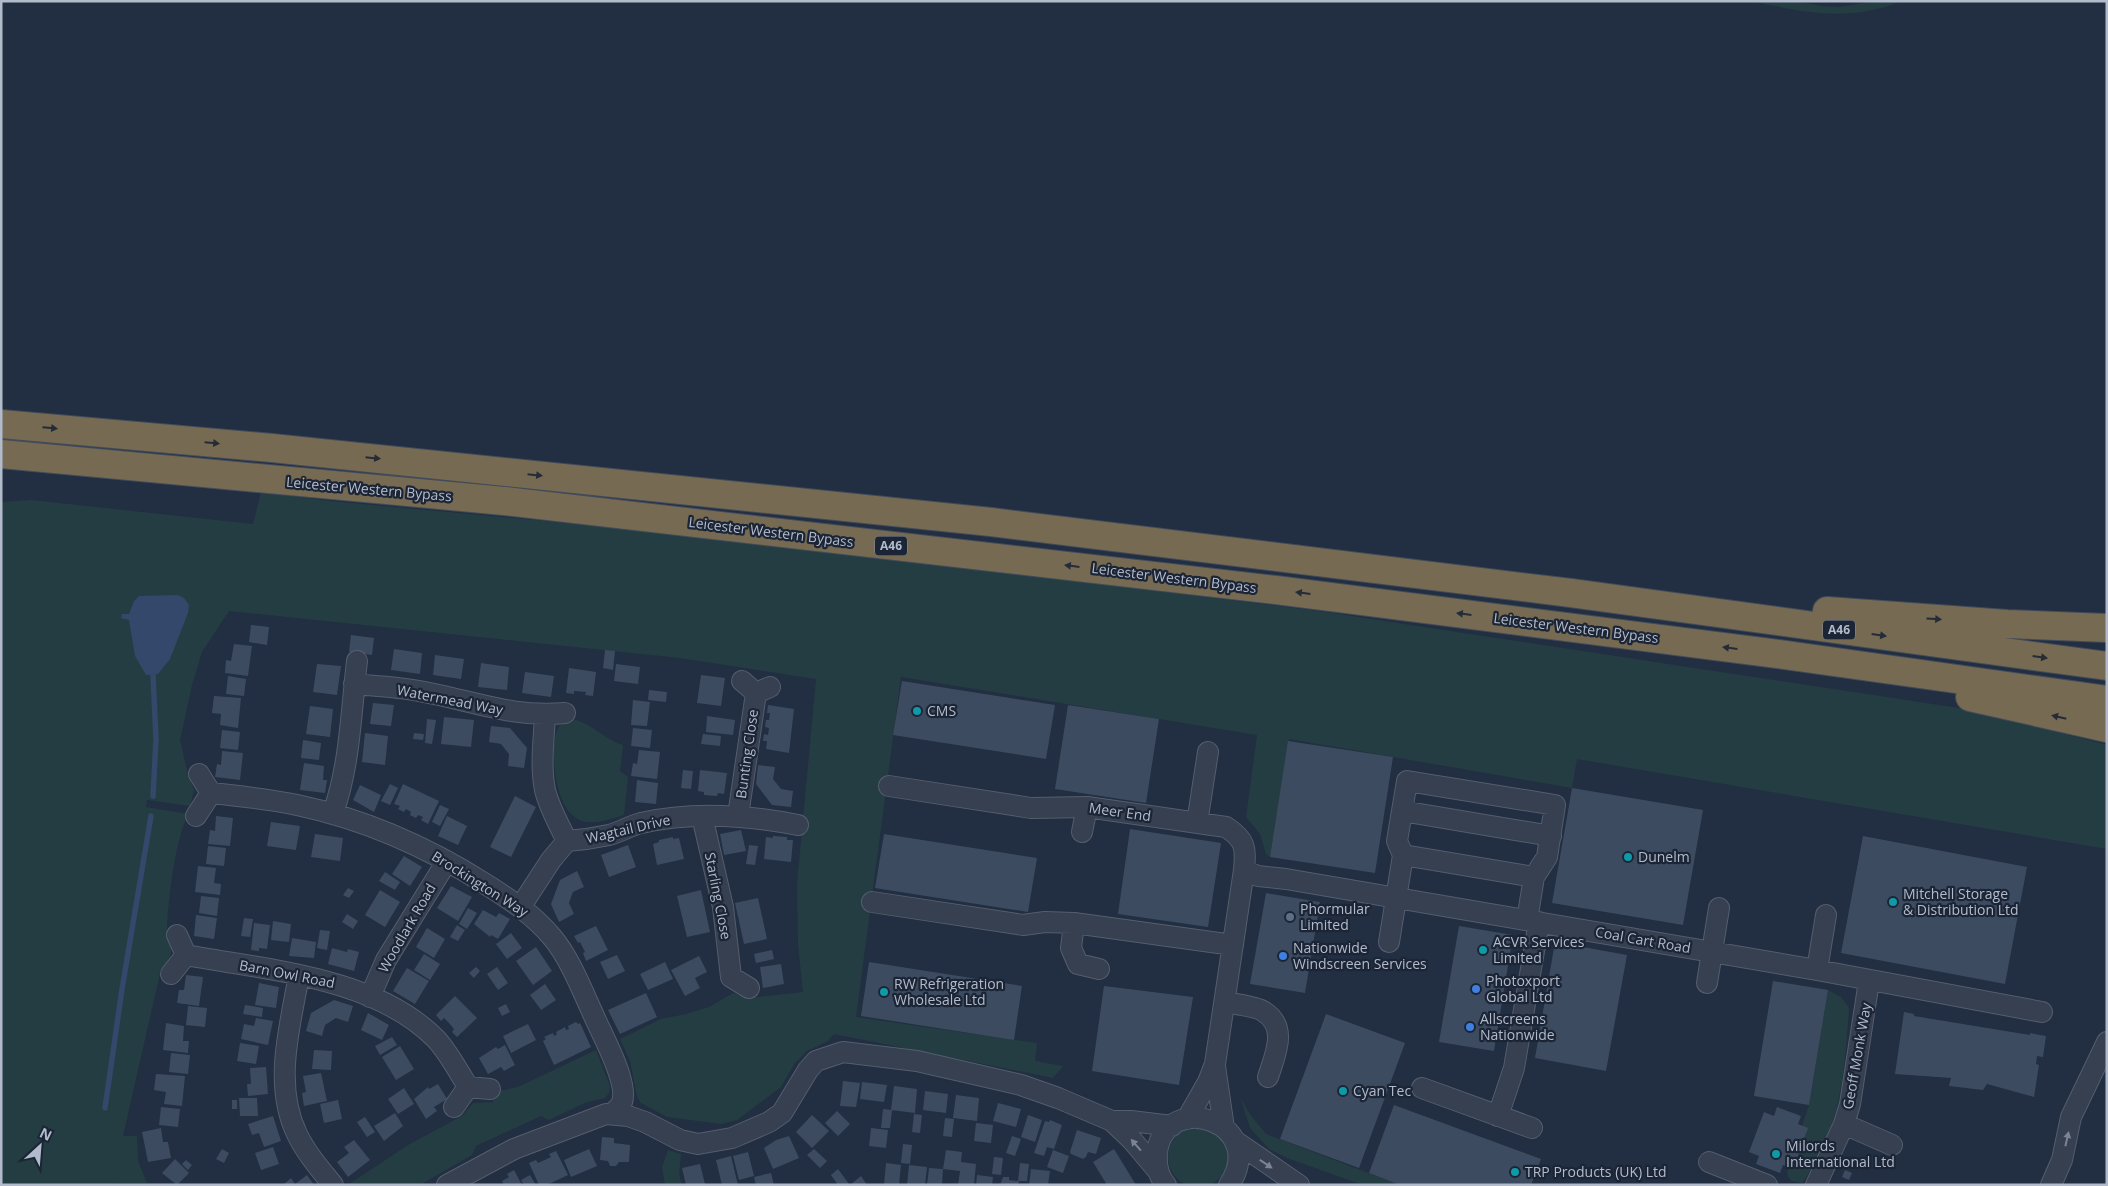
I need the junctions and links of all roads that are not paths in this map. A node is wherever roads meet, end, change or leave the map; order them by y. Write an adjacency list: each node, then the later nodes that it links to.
1 (1, 424): 3 (highway, A46, one-way to 3)
2 (1, 454): 5 (highway, Leicester Western Bypass / A46, one-way to 2)
3 (1571, 593): 4 (highway, one-way to 4); 7 (highway, A46, one-way to 7)
4 (2107, 628)
5 (1778, 654): 10 (highway, A46); 13 (highway, one-way to 5)
6 (357, 661): 8 (street)
7 (2107, 666)
8 (354, 684): 12 (street, Watermead Way); 20 (street)
9 (756, 687): 23 (street, Bunting Close)
10 (2107, 700)
11 (565, 713): 12 (street, Watermead Way)
12 (545, 715): 28 (street)
13 (2107, 728)
14 (1208, 752): 24 (street)
15 (199, 774): 17 (street)
16 (889, 786): 18 (street, Meer End)
17 (211, 793): 20 (street, Brockington Way); 21 (street)
18 (1086, 807): 24 (street, Meer End); 26 (street)
19 (1402, 811): 27 (street); 27 (street); 29 (street)
20 (333, 813): 30 (street, Brockington Way)
21 (196, 816)
22 (702, 816): 23 (street, Wagtail Drive); 28 (street, Wagtail Drive); 51 (street, Starling Close)
23 (738, 816): 25 (street, Wagtail Drive)
24 (1197, 823): 31 (street, Meer End)
25 (798, 826)
26 (1082, 832)
27 (1551, 836): 32 (street)
28 (567, 841): 35 (street, Wagtail Drive)
29 (1403, 855): 32 (street); 33 (street)
30 (447, 860): 35 (street, Brockington Way); 52 (street, Woodlark Road)
31 (1244, 870): 33 (street, Coal Cart Road); 42 (street, Meer End)
32 (1534, 877): 38 (street)
33 (1396, 898): 38 (street, Coal Cart Road); 41 (street)
34 (872, 902): 39 (street)
35 (521, 906): 62 (street, Brockington Way)
36 (1718, 908): 43 (street)
37 (1826, 915): 46 (street)
38 (1533, 921): 43 (street, Coal Cart Road); 63 (street)
39 (1074, 923): 42 (street); 45 (street)
40 (178, 935): 44 (street)
41 (1389, 942)
42 (1233, 945): 53 (street, Meer End)
43 (1711, 952): 46 (street, Coal Cart Road); 50 (street)
44 (186, 956): 47 (street); 48 (street, Barn Owl Road)
45 (1099, 969)
46 (1817, 970): 49 (street, Coal Cart Road)
47 (171, 974)
48 (299, 975): 52 (street, Barn Owl Road); 72 (street)
49 (1869, 981): 54 (street, Coal Cart Road); 66 (street, Geoff Monk Way)
50 (1707, 983)
51 (749, 988)
52 (370, 997): 58 (street, Barn Owl Road)
53 (1225, 1002): 56 (street, Meer End); 57 (street)
54 (2042, 1012)
55 (2107, 1042): 78 (street, one-way to 55)
56 (1215, 1064): 65 (street, Meer End); 68 (street, Meer End)
57 (1268, 1078)
58 (468, 1087): 60 (street); 61 (street)
59 (1422, 1088): 63 (street)
60 (490, 1089)
61 (454, 1107)
62 (612, 1114): 64 (street); 73 (street)
63 (1498, 1116): 67 (street)
64 (1112, 1122): 65 (street); 71 (street, one-way to 64)
65 (1179, 1123): 68 (street); 71 (street, Meer End)
66 (1844, 1124): 69 (street); 77 (street, Geoff Monk Way)
67 (1532, 1128)
68 (1230, 1134): 74 (street, Meer End); 75 (street, one-way to 75)
69 (1892, 1145)
70 (1709, 1162): 76 (street)
71 (1162, 1178)
72 (333, 1185)
73 (447, 1185)
74 (1229, 1185)
75 (1299, 1185)
76 (1767, 1185)
77 (1816, 1185)
78 (2050, 1185)

